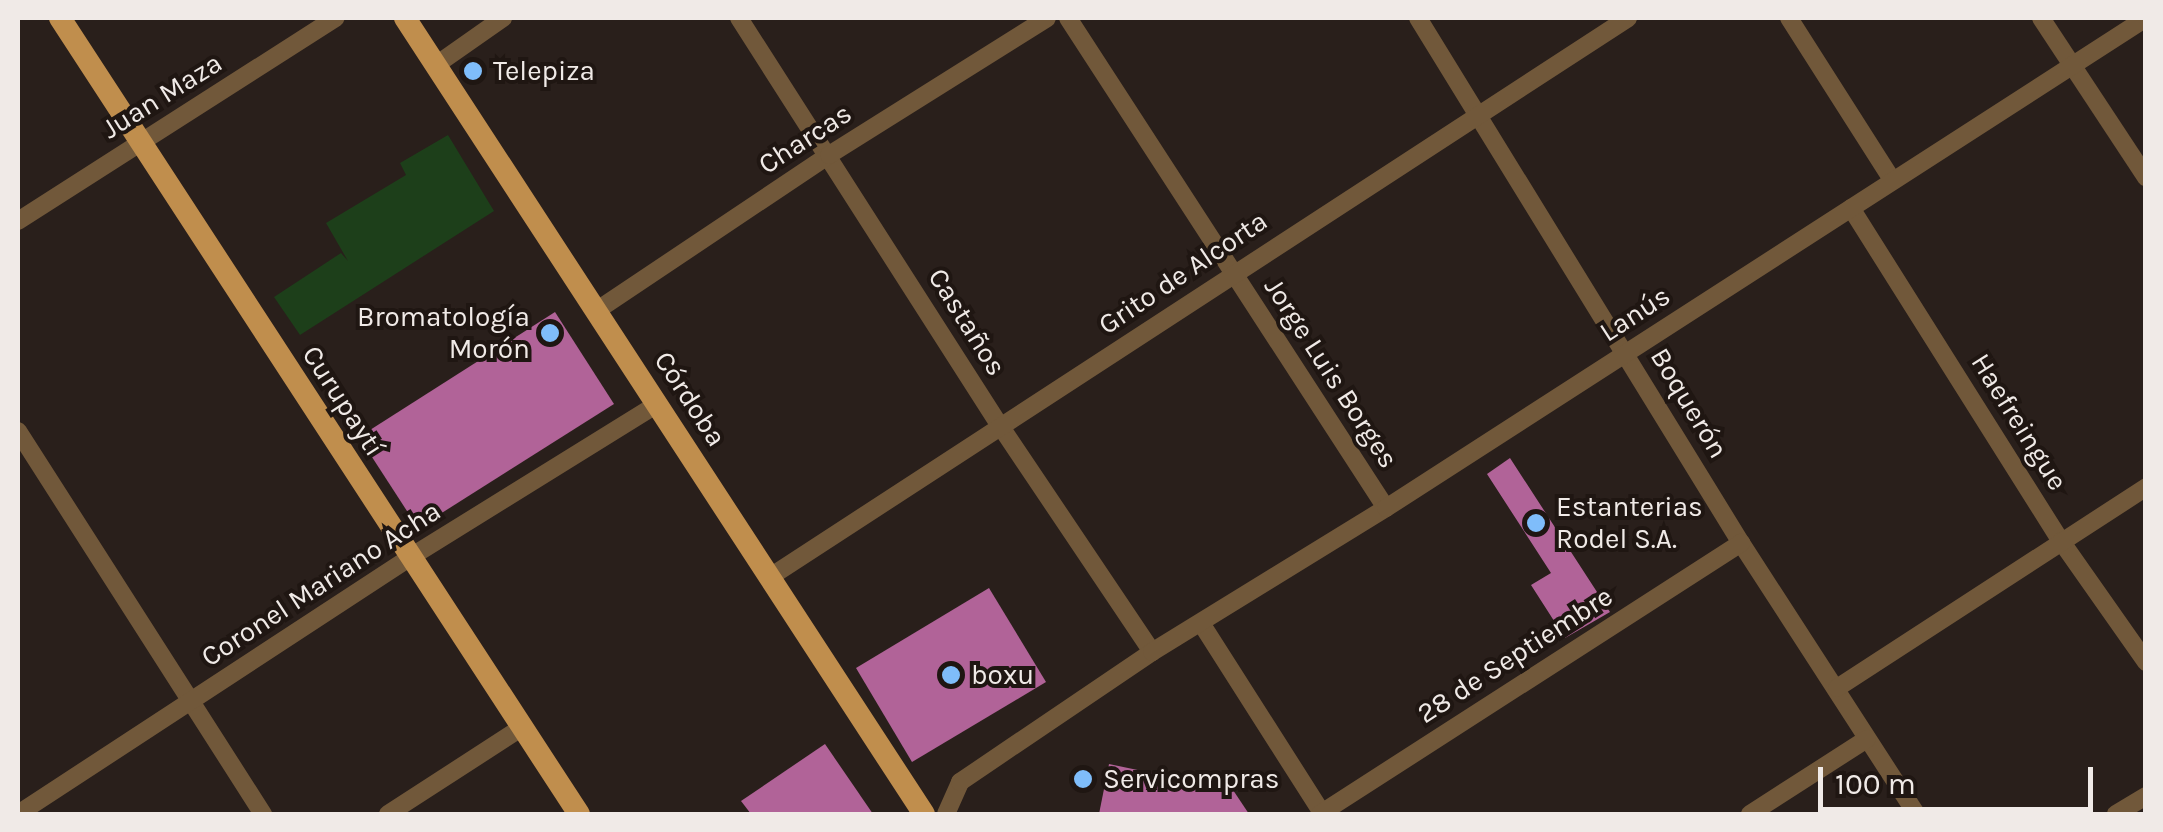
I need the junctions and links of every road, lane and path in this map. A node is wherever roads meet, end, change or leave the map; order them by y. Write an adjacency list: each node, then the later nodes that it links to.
1 (60, 18): 16 (main road, Curupaytí)
2 (336, 18): 16 (street, Juan Maza)
3 (405, 18): 13 (main road, Córdoba)
4 (503, 18): 13 (street)
5 (739, 18): 17 (street, Castaños)
6 (1047, 18): 17 (street, Charcas)
7 (1068, 18): 22 (street, Jorge Luis Borges)
8 (1418, 18): 15 (street, Boquerón)
9 (1628, 18): 15 (street, Grito de Alcorta)
10 (1789, 18): 19 (street)
11 (2042, 18): 14 (street)
12 (2146, 18): 14 (street, Lanús)
13 (436, 64): 23 (main road, Córdoba)
14 (2072, 65): 18 (street); 19 (street, Lanús)
15 (1475, 116): 22 (street, Grito de Alcorta); 24 (street, Boquerón)
16 (140, 142): 21 (street, Juan Maza); 32 (main road, Curupaytí)
17 (828, 155): 23 (street, Charcas); 26 (street, Castaños)
18 (2146, 177)
19 (1893, 181): 20 (street, Lanús)
20 (1851, 208): 24 (street, Lanús); 30 (street, Haefreingue)
21 (18, 222)
22 (1232, 272): 26 (street, Grito de Alcorta); 29 (street, Jorge Luis Borges)
23 (596, 311): 25 (main road, Córdoba)
24 (1626, 353): 29 (street, Lanús); 31 (street, Boquerón)
25 (658, 404): 32 (street, Coronel Mariano Acha); 33 (main road, Córdoba)
26 (1001, 427): 33 (street, Grito de Alcorta); 35 (street, Castaños)
27 (18, 432): 38 (street)
28 (2146, 487): 30 (street)
29 (1386, 508): 34 (street, Lanús)
30 (2062, 541): 36 (street, Haefreingue); 37 (street)
31 (1740, 543): 37 (street, Boquerón); 48 (street, 28 de Septiembre)
32 (410, 558): 38 (street, Coronel Mariano Acha); 39 (main road, Curupaytí)
33 (770, 577): 46 (main road, Córdoba)
34 (1200, 623): 35 (street, Lanús); 48 (street)
35 (1152, 652): 47 (street, Lanús)
36 (2146, 662)
37 (1837, 688): 40 (street, Boquerón)
38 (190, 701): 42 (street, Coronel Mariano Acha); 43 (street)
39 (521, 728): 44 (street); 45 (main road, Curupaytí)
40 (1867, 738): 49 (street); 50 (street, Boquerón)
41 (2146, 796): 51 (street)
42 (18, 814)
43 (263, 814)
44 (388, 814)
45 (579, 814)
46 (924, 814)
47 (946, 814)
48 (1321, 814)
49 (1750, 814)
50 (1916, 814)
51 (2116, 814)

